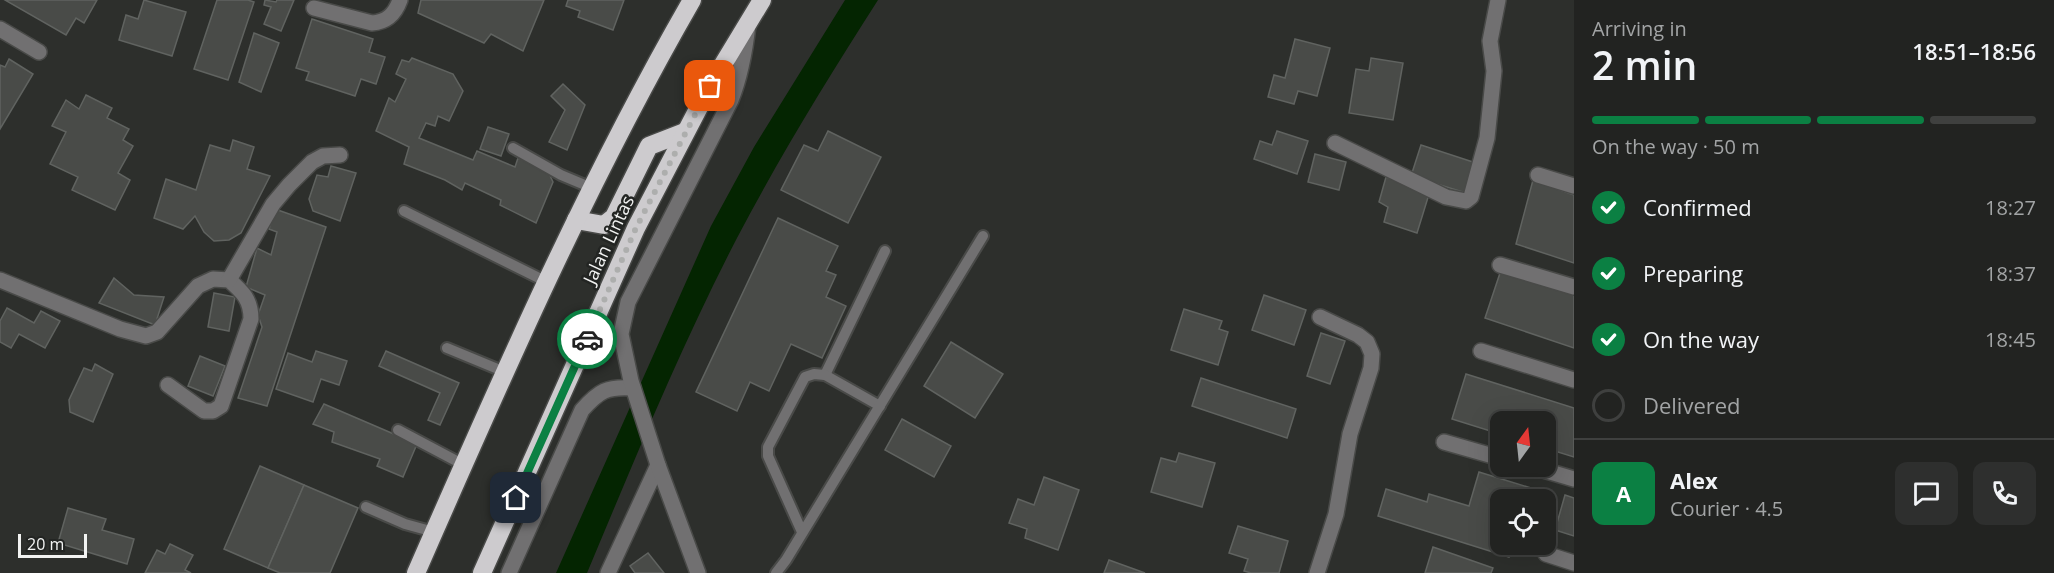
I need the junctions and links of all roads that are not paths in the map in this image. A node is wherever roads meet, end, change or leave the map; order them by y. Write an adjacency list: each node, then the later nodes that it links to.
1 (400, 0): 5 (street)
2 (692, 0): 15 (highway, Jalan Lintas)
3 (762, 0): 6 (highway, Jalan Lintas)
4 (1498, 0): 10 (street)
5 (314, 8)
6 (748, 22): 9 (highway, Jalan Lintas); 32 (street)
7 (0, 29): 8 (street)
8 (39, 51)
9 (685, 132): 17 (highway); 47 (highway, Jalan Lintas)
10 (1335, 143)
11 (513, 148): 15 (lane)
12 (340, 154): 22 (street)
13 (1538, 175): 14 (street)
14 (1574, 186)
15 (592, 188): 17 (highway, Jalan Lintas)
16 (404, 211): 23 (lane)
17 (576, 220): 23 (highway, Jalan Lintas)
18 (982, 236): 33 (lane)
19 (885, 251): 29 (lane)
20 (1500, 265): 24 (street)
21 (0, 280): 22 (street)
22 (230, 280): 31 (street)
23 (548, 282): 28 (highway, Jalan Lintas)
24 (1574, 287)
25 (1320, 317): 52 (street)
26 (447, 348): 28 (lane)
27 (1481, 351): 30 (street)
28 (505, 372): 37 (highway, Jalan Lintas)
29 (825, 375): 33 (lane); 43 (lane)
30 (1574, 380)
31 (168, 385)
32 (633, 388): 38 (street); 48 (street)
33 (880, 406): 43 (lane)
34 (398, 430): 37 (lane)
35 (1444, 442): 36 (street)
36 (1490, 455)
37 (464, 465): 42 (highway, Jalan Lintas)
38 (658, 465): 49 (street); 50 (street)
39 (1556, 474): 40 (street)
40 (1574, 479)
41 (366, 507): 42 (lane)
42 (434, 532): 46 (highway, Jalan Lintas)
43 (802, 532): 51 (lane)
44 (1549, 555): 45 (street)
45 (1574, 563)
46 (416, 573)
47 (482, 573)
48 (509, 573)
49 (608, 573)
50 (698, 573)
51 (776, 573)
52 (1317, 573)

